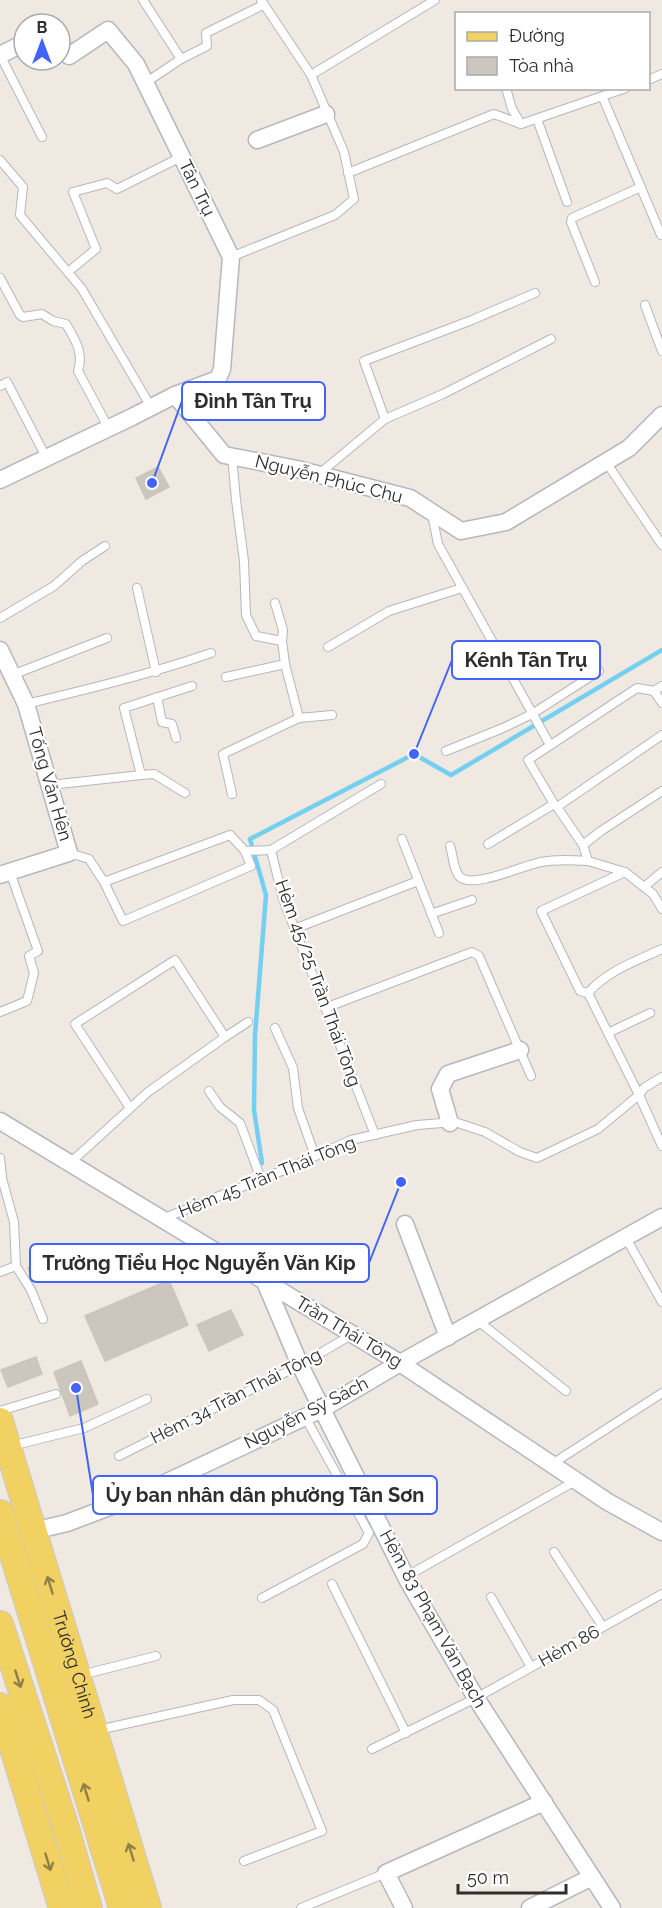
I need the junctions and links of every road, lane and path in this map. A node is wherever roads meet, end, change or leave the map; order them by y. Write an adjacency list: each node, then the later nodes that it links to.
1 (143, 0): 6 (lane)
2 (435, 0): 7 (lane)
3 (262, 2): 6 (lane); 7 (lane)
4 (72, 54): 8 (street, Tân Trụ)
5 (0, 55): 15 (lane)
6 (181, 59): 8 (lane)
7 (311, 75): 12 (lane)
8 (145, 84): 17 (street, Tân Trụ)
9 (507, 90): 14 (lane)
10 (621, 90): 11 (lane)
11 (603, 98): 13 (lane); 20 (lane)
12 (326, 114): 16 (street); 19 (lane)
13 (537, 119): 14 (lane); 21 (lane)
14 (521, 124): 19 (lane)
15 (42, 137)
16 (257, 140)
17 (181, 157): 23 (street, Tân Trụ); 24 (lane)
18 (0, 160): 24 (lane)
19 (348, 173): 23 (lane)
20 (641, 187): 22 (lane); 26 (lane)
21 (567, 202)
22 (661, 235)
23 (231, 257): 32 (street)
24 (68, 272): 33 (lane)
25 (0, 278): 36 (lane)
26 (595, 282)
27 (535, 293): 35 (lane)
28 (645, 305): 30 (lane)
29 (551, 339): 35 (lane)
30 (662, 351)
31 (0, 386): 38 (lane)
32 (176, 395): 33 (street); 37 (street, Nguyễn Phúc Chu)
33 (151, 407): 36 (street)
34 (662, 416): 39 (street, Nguyễn Phúc Chu)
35 (385, 419): 40 (lane)
36 (108, 427): 38 (street)
37 (232, 456): 40 (street, Nguyễn Phúc Chu); 50 (lane)
38 (46, 457): 41 (street)
39 (606, 462): 42 (street, Nguyễn Phúc Chu); 43 (lane)
40 (319, 474): 42 (street, Nguyễn Phúc Chu)
41 (0, 480)
42 (431, 512): 46 (lane)
43 (662, 545)
44 (105, 546): 48 (lane)
45 (137, 588): 56 (lane)
46 (462, 588): 51 (lane); 65 (lane)
47 (275, 603): 50 (lane)
48 (0, 618)
49 (107, 638): 57 (lane)
50 (282, 641): 54 (lane)
51 (328, 647)
52 (0, 650): 57 (street, Tống Văn Hên)
53 (211, 653): 56 (lane)
54 (285, 664): 58 (lane); 66 (lane)
55 (599, 671): 65 (lane)
56 (156, 672): 63 (lane)
57 (12, 675): 63 (street, Tống Văn Hên)
58 (226, 676)
59 (192, 686): 61 (lane)
60 (658, 688): 62 (lane); 69 (lane)
61 (157, 697): 68 (lane); 71 (lane)
62 (662, 703)
63 (26, 704): 73 (street, Tống Văn Hên)
64 (332, 715): 66 (lane)
65 (533, 715): 69 (lane); 70 (lane)
66 (299, 718): 76 (lane)
67 (662, 735): 77 (lane)
68 (176, 738)
69 (550, 744): 77 (lane)
70 (446, 751)
71 (141, 775): 73 (lane); 75 (lane)
72 (381, 784): 82 (lane)
73 (50, 785): 84 (street, Tống Văn Hên)
74 (662, 791): 80 (lane)
75 (185, 793)
76 (232, 794)
77 (556, 806): 79 (lane); 80 (lane)
78 (402, 839): 89 (lane)
79 (488, 844)
80 (583, 845): 85 (lane)
81 (450, 846): 85 (lane)
82 (271, 850): 83 (lane); 95 (lane, Hẻm 45/25 Trần Thái Tông)
83 (244, 851): 90 (lane); 90 (lane)
84 (69, 853): 88 (street, Tống Văn Hên); 90 (lane)
85 (588, 861): 86 (lane)
86 (625, 872): 91 (lane); 98 (lane)
87 (662, 872): 91 (lane)
88 (5, 873): 100 (lane)
89 (418, 881): 94 (lane); 95 (lane)
90 (104, 882)
91 (644, 887): 93 (lane)
92 (472, 900): 94 (lane)
93 (661, 904)
94 (431, 914): 96 (lane)
95 (294, 928): 99 (lane, Hẻm 45/25 Trần Thái Tông)
96 (439, 933)
97 (662, 949): 98 (lane)
98 (588, 993): 104 (lane)
99 (325, 1008): 106 (lane); 114 (lane, Hẻm 45/25 Trần Thái Tông)
100 (0, 1012)
101 (650, 1013): 104 (lane)
102 (248, 1022): 105 (lane)
103 (275, 1028): 116 (lane)
104 (608, 1033): 110 (lane)
105 (225, 1037): 111 (lane); 111 (lane)
106 (520, 1050): 107 (lane); 113 (street)
107 (531, 1076)
108 (662, 1077): 110 (lane, Hẻm 45 Trần Thái Tông)
109 (209, 1091): 119 (lane)
110 (639, 1095): 113 (lane, Hẻm 45 Trần Thái Tông); 115 (lane)
111 (130, 1107): 118 (lane)
112 (0, 1121): 118 (street, Trần Thái Tông)
113 (450, 1123): 114 (lane, Hẻm 45 Trần Thái Tông)
114 (375, 1135): 116 (lane, Hẻm 45 Trần Thái Tông)
115 (662, 1146)
116 (315, 1156): 119 (lane, Hẻm 45 Trần Thái Tông)
117 (0, 1158): 124 (lane)
118 (70, 1163): 121 (street, Trần Thái Tông)
119 (261, 1179): 121 (lane, Hẻm 45 Trần Thái Tông)
120 (662, 1217): 123 (street, Nguyễn Sỹ Sách)
121 (162, 1219): 126 (street, Trần Thái Tông)
122 (405, 1224): 131 (street)
123 (626, 1238): 127 (lane); 129 (street, Nguyễn Sỹ Sách)
124 (16, 1266): 125 (lane); 128 (lane)
125 (0, 1272)
126 (266, 1282): 130 (street, Trần Thái Tông); 133 (street, Hẻm 83 Phạm Văn Bạch)
127 (662, 1302)
128 (43, 1319)
129 (477, 1320): 131 (street, Nguyễn Sỹ Sách); 134 (lane)
130 (353, 1334): 132 (street, Trần Thái Tông); 133 (lane, Hẻm 34 Trần Thái Tông)
131 (448, 1337): 132 (street, Nguyễn Sỹ Sách)
132 (400, 1363): 138 (street, Nguyễn Sỹ Sách); 144 (street, Trần Thái Tông)
133 (300, 1365): 138 (street, Hẻm 83 Phạm Văn Bạch); 143 (lane, Hẻm 34 Trần Thái Tông)
134 (566, 1391)
135 (56, 1394): 139 (lane)
136 (662, 1394): 144 (lane)
137 (147, 1399): 142 (lane)
138 (322, 1409): 140 (street, Nguyễn Sỹ Sách); 160 (street, Hẻm 83 Phạm Văn Bạch)
139 (0, 1411)
140 (305, 1417): 147 (street, Nguyễn Sỹ Sách); 154 (lane)
141 (0, 1421): 142 (main road, Trường Chinh)
142 (8, 1446): 147 (main road, Trường Chinh)
143 (119, 1456)
144 (552, 1464): 145 (street, Trần Thái Tông)
145 (577, 1480): 148 (street, Trần Thái Tông); 150 (lane)
146 (0, 1513): 171 (main road, Trường Chinh, one-way to 146)
147 (33, 1531): 159 (main road, Trường Chinh, one-way to 147)
148 (662, 1532)
149 (554, 1552): 156 (lane)
150 (416, 1570)
151 (332, 1584): 163 (lane)
152 (662, 1594): 156 (lane, Hẻm 86)
153 (491, 1597): 158 (lane)
154 (262, 1598)
155 (0, 1624): 170 (main road, one-way to 170)
156 (603, 1627): 158 (lane, Hẻm 86)
157 (156, 1656): 159 (lane)
158 (531, 1667): 160 (lane, Hẻm 86)
159 (77, 1676): 162 (main road, Trường Chinh)
160 (476, 1698): 163 (lane, Hẻm 86); 165 (street, Hẻm 83 Phạm Văn Bạch)
161 (0, 1706): 169 (main road, one-way to 169)
162 (94, 1731): 166 (lane); 172 (main road, Trường Chinh, one-way to 162)
163 (406, 1733): 164 (lane, Hẻm 86)
164 (372, 1749)
165 (544, 1802): 167 (street); 168 (street, Hẻm 83 Phạm Văn Bạch)
166 (244, 1861)
167 (386, 1873): 173 (lane); 174 (street)
168 (592, 1877): 175 (street); 176 (street, Hẻm 83 Phạm Văn Bạch)
169 (62, 1908)
170 (89, 1908)
171 (122, 1908)
172 (148, 1908)
173 (301, 1908)
174 (404, 1908)
175 (530, 1908)
176 (612, 1908)

